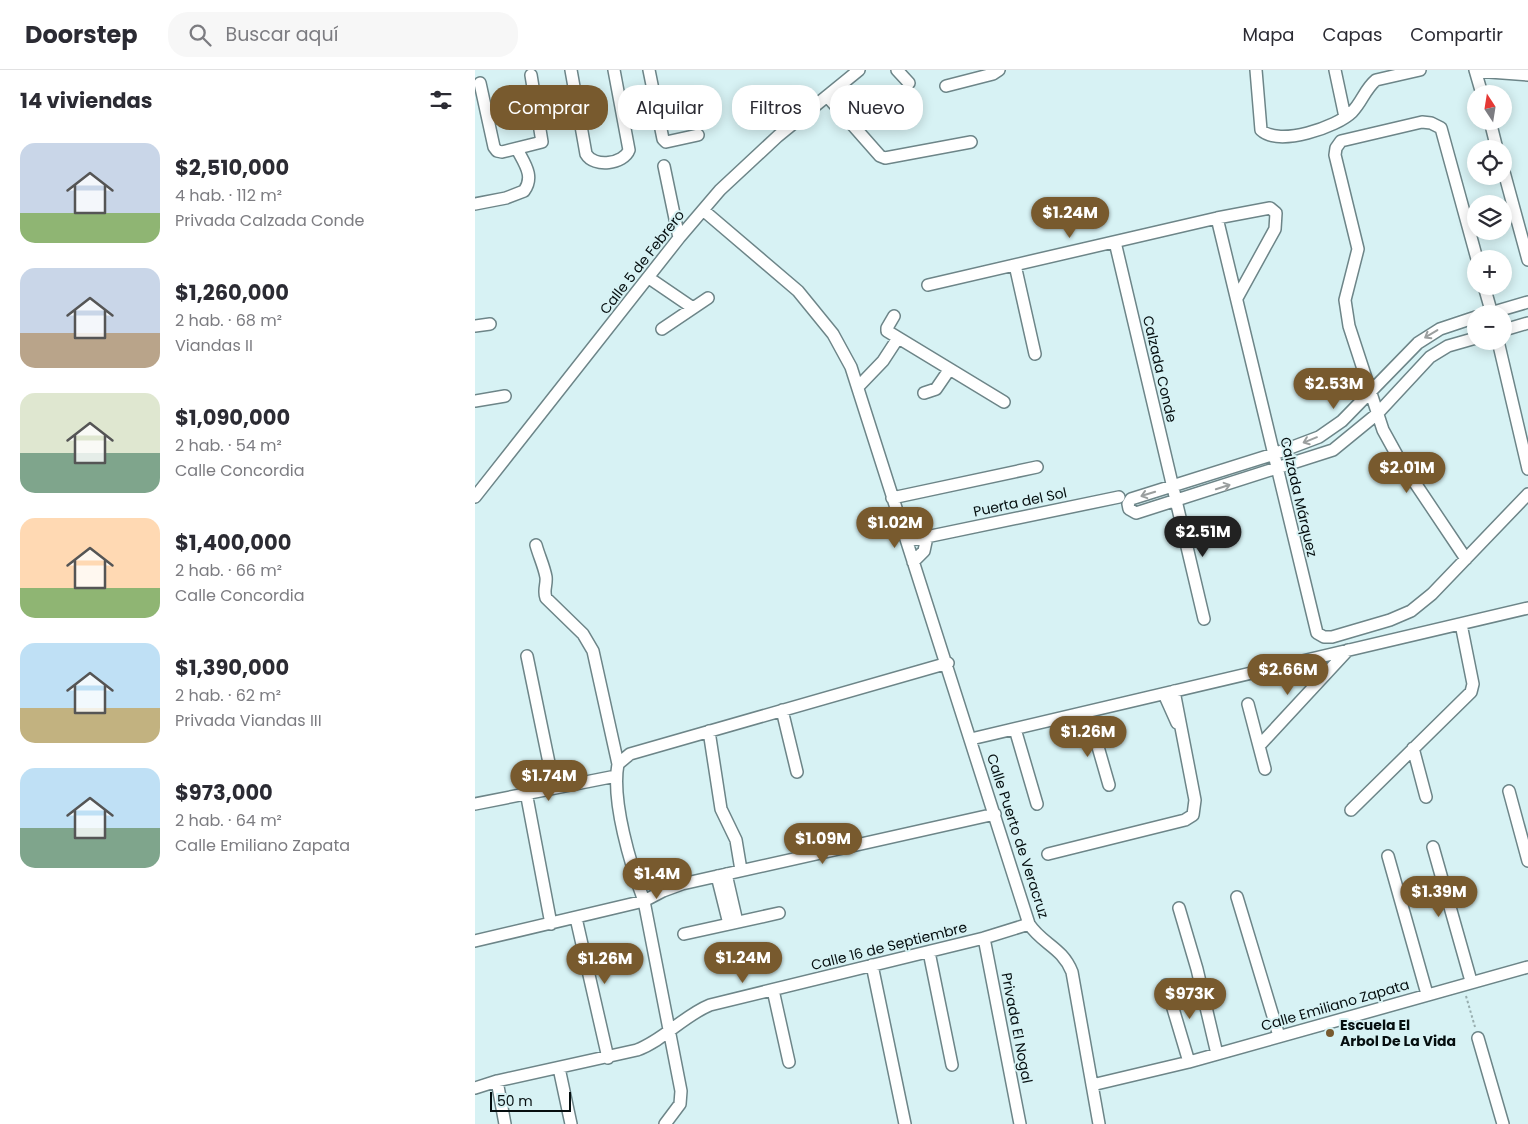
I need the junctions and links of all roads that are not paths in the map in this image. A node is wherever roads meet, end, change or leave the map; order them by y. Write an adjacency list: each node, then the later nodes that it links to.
1 (571, 70): 2 (street)
2 (614, 70)
3 (649, 70): 15 (street)
4 (859, 70): 18 (street, Calle 5 de Febrero)
5 (897, 70): 14 (street)
6 (999, 70): 17 (street)
7 (1256, 70): 19 (street)
8 (1335, 70): 19 (street)
9 (1419, 70): 19 (street)
10 (1476, 70): 12 (street); 16 (street)
11 (531, 75): 23 (street)
12 (1528, 75)
13 (480, 83): 23 (street)
14 (909, 83)
15 (652, 85)
16 (1480, 85)
17 (946, 86)
18 (827, 96): 22 (street); 27 (street, Calle 5 de Febrero)
19 (1345, 118)
20 (661, 130): 21 (street)
21 (698, 135)
22 (971, 142)
23 (517, 149): 26 (street)
24 (664, 166): 30 (street)
25 (1508, 185): 29 (street)
26 (475, 204)
27 (703, 210): 30 (street, Calle 5 de Febrero); 54 (street, Calle Puerto de Veracruz)
28 (1217, 218): 31 (street); 38 (street, Calzada Márquez); 38 (street)
29 (1524, 230): 33 (street)
30 (679, 238): 35 (street, Calle 5 de Febrero)
31 (1115, 242): 34 (street); 65 (street, Calzada Conde)
32 (1475, 250): 55 (street)
33 (1528, 260)
34 (1015, 265): 36 (street); 52 (street)
35 (649, 278): 41 (street); 67 (street, Calle 5 de Febrero)
36 (928, 285)
37 (708, 298): 41 (street)
38 (1237, 298): 61 (street, Calzada Márquez)
39 (1528, 302): 40 (street)
40 (1512, 307)
41 (693, 308): 48 (street)
42 (894, 316): 49 (street)
43 (1467, 320): 55 (street, one-way to 55)
44 (1528, 323): 47 (street)
45 (491, 324): 46 (street)
46 (475, 326)
47 (1512, 328)
48 (662, 329)
49 (898, 338): 53 (street); 54 (street)
50 (1467, 341): 60 (street)
51 (1500, 350): 63 (street)
52 (1035, 354)
53 (949, 370): 56 (street); 59 (street)
54 (858, 387): 69 (street, Calle Puerto de Veracruz)
55 (1369, 391): 60 (street); 61 (street, one-way to 61)
56 (924, 393)
57 (505, 396): 58 (street)
58 (475, 401)
59 (1004, 402)
60 (1377, 414): 64 (street); 74 (street)
61 (1273, 454): 64 (street, Calzada Márquez); 65 (street)
62 (1037, 467): 69 (street)
63 (1528, 469)
64 (1278, 470): 70 (street, one-way to 64); 74 (street, Calzada Márquez)
65 (1173, 487): 70 (street, Calzada Conde); 70 (street, one-way to 70)
66 (1528, 494): 74 (street)
67 (475, 496)
68 (1119, 497): 71 (street, Puerta del Sol)
69 (892, 498): 72 (street, Calle Puerto de Veracruz)
70 (1177, 502): 77 (street, Calzada Conde)
71 (927, 537): 72 (street, Puerta del Sol); 75 (street)
72 (907, 541): 75 (street, Calle Puerto de Veracruz)
73 (536, 545): 91 (street)
74 (1466, 559)
75 (913, 562): 81 (street, Calle Puerto de Veracruz)
76 (1528, 608): 78 (street)
77 (1204, 619)
78 (1461, 624): 79 (street); 90 (street)
79 (1348, 650): 82 (street); 89 (street)
80 (527, 656): 96 (street)
81 (947, 663): 84 (street); 88 (street, Calle Puerto de Veracruz)
82 (1169, 692): 85 (street); 105 (street)
83 (1248, 704): 89 (street)
84 (783, 710): 87 (street); 93 (street)
85 (1088, 712): 86 (street); 95 (street)
86 (1015, 729): 88 (street); 101 (street)
87 (709, 731): 91 (street); 108 (street)
88 (971, 739): 103 (street, Calle Puerto de Veracruz)
89 (1259, 746): 92 (street)
90 (1413, 748): 99 (street); 102 (street)
91 (618, 764): 94 (street)
92 (1265, 768)
93 (797, 772)
94 (616, 776): 96 (street); 111 (street)
95 (1109, 785)
96 (554, 787): 98 (street)
97 (1509, 791): 107 (street)
98 (526, 792): 100 (street); 116 (street)
99 (1426, 797)
100 (475, 802)
101 (1037, 804)
102 (1351, 810)
103 (995, 814): 108 (street); 117 (street, Calle Puerto de Veracruz)
104 (1433, 847): 124 (street)
105 (1048, 854)
106 (1388, 856): 127 (street)
107 (1528, 861)
108 (741, 870): 109 (street)
109 (721, 875): 111 (street); 115 (street)
110 (1237, 898): 129 (street)
111 (644, 901): 114 (street); 128 (street)
112 (1179, 908): 131 (street)
113 (779, 913): 115 (street)
114 (577, 918): 116 (street); 132 (street)
115 (733, 923): 118 (street)
116 (551, 924): 120 (street)
117 (1029, 924): 119 (street, Calle 16 de Septiembre); 138 (street, Calle Puerto de Veracruz)
118 (684, 934)
119 (984, 938): 121 (street, Calle 16 de Septiembre); 144 (street, Privada El Nogal)
120 (475, 941)
121 (929, 952): 122 (street, Calle 16 de Septiembre); 135 (street)
122 (872, 965): 126 (street, Calle 16 de Septiembre); 143 (street)
123 (1528, 967): 124 (street, Calle Emiliano Zapata)
124 (1467, 983): 127 (street, Calle Emiliano Zapata)
125 (1166, 985): 134 (street)
126 (773, 990): 128 (street, Calle 16 de Septiembre); 133 (street)
127 (1427, 994): 129 (street, Calle Emiliano Zapata)
128 (670, 1030): 132 (street, Calle 16 de Septiembre); 142 (street)
129 (1279, 1036): 131 (street, Calle Emiliano Zapata)
130 (1478, 1038): 146 (street)
131 (1217, 1054): 134 (street, Calle Emiliano Zapata)
132 (608, 1058): 136 (street, Calle 16 de Septiembre)
133 (789, 1062)
134 (1189, 1062): 138 (street, Calle Emiliano Zapata)
135 (952, 1065)
136 (559, 1068): 137 (street, Calle 16 de Septiembre); 141 (street)
137 (497, 1081): 139 (street, Calle 16 de Septiembre); 140 (street)
138 (1092, 1085): 145 (street, Calle Puerto de Veracruz)
139 (475, 1088)
140 (505, 1124)
141 (571, 1124)
142 (665, 1124)
143 (905, 1124)
144 (1020, 1124)
145 (1099, 1124)
146 (1503, 1124)

